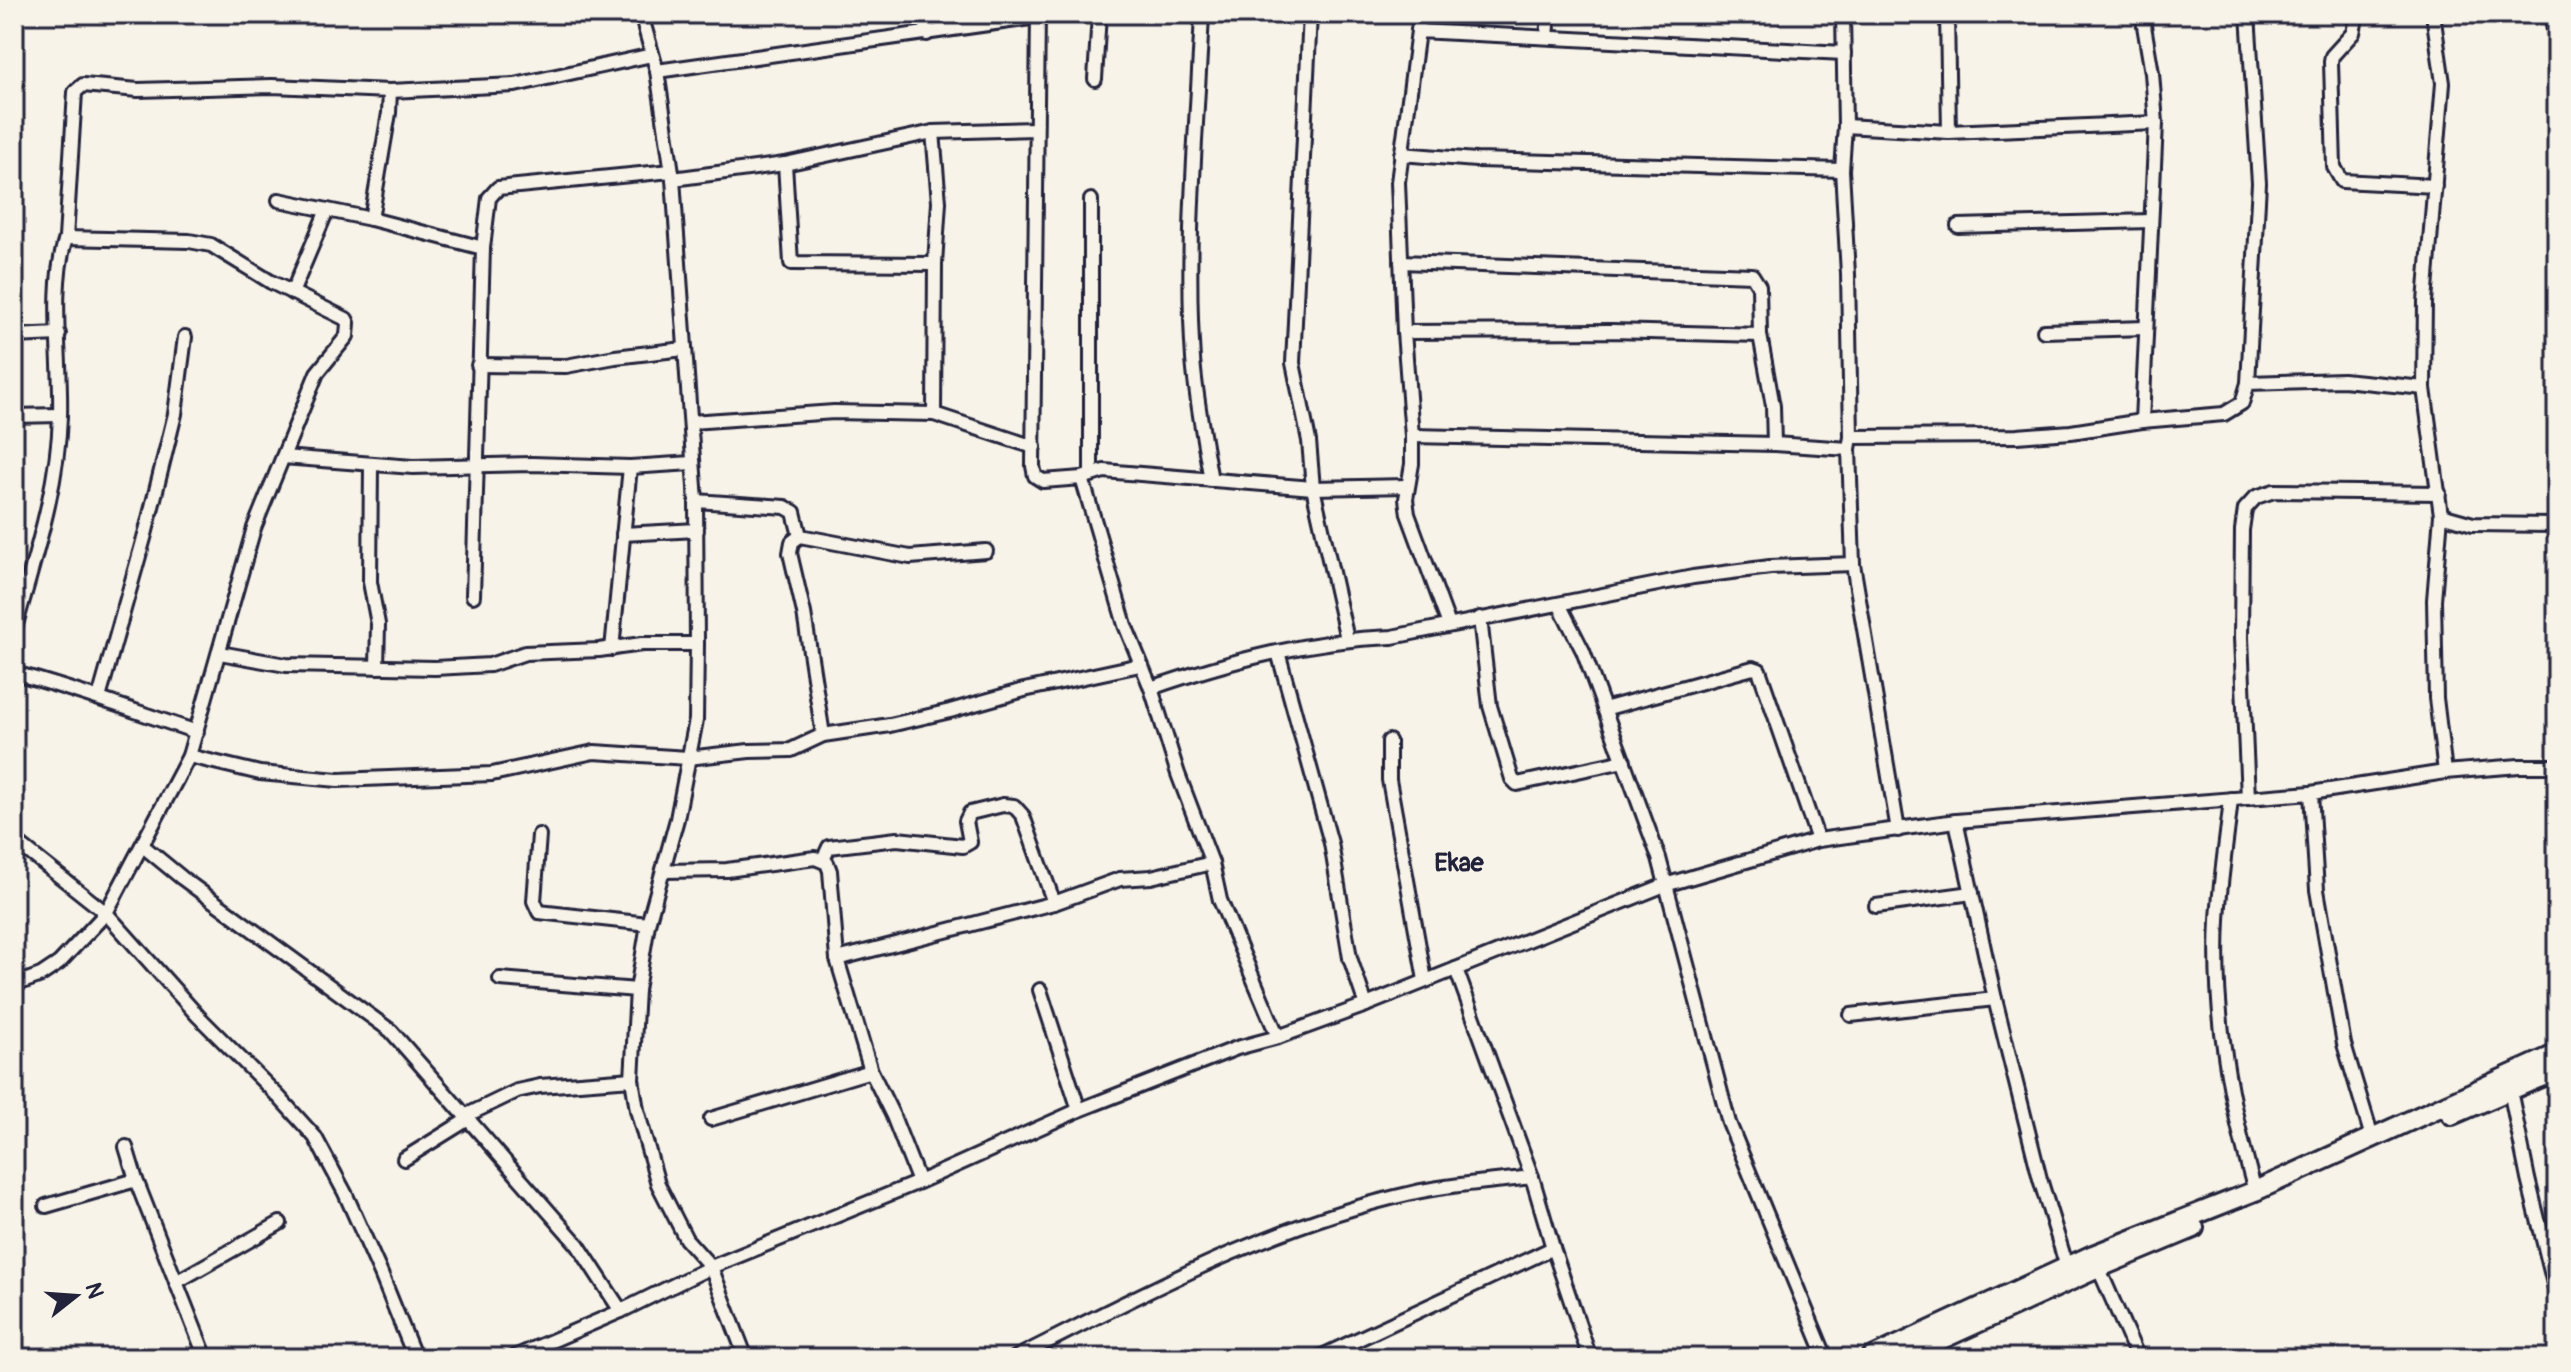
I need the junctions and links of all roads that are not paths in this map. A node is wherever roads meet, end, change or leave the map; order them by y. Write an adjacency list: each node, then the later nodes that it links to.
1 (641, 14): 21 (street)
2 (925, 14): 17 (street)
3 (1099, 14): 23 (street)
4 (1202, 14): 72 (street)
5 (1310, 14): 74 (street)
6 (1420, 14): 16 (street)
7 (1549, 14): 18 (street)
8 (1843, 14): 20 (street)
9 (1947, 14): 29 (street)
10 (2142, 14): 25 (street)
11 (2248, 14): 55 (street)
12 (2357, 14): 34 (street)
13 (2433, 14): 34 (street)
14 (2551, 14): 19 (street)
15 (1038, 16): 17 (street); 27 (street)
16 (1418, 31): 18 (street); 30 (street)
17 (927, 34): 22 (street)
18 (1547, 37): 20 (street)
19 (2557, 46)
20 (1844, 53): 26 (street)
21 (652, 55): 22 (street); 24 (street)
22 (657, 71): 33 (street)
23 (1095, 79)
24 (390, 91): 38 (street); 41 (street)
25 (2156, 123): 29 (street); 39 (street)
26 (1845, 126): 29 (street); 32 (street)
27 (1036, 129): 28 (street); 65 (street)
28 (933, 132): 31 (street); 44 (street)
29 (1949, 132)
30 (1401, 154): 32 (street); 43 (street)
31 (785, 164): 33 (street); 44 (street)
32 (1842, 170): 63 (street)
33 (672, 175): 42 (street); 53 (street)
34 (2435, 186): 56 (street)
35 (279, 200): 37 (street)
36 (1091, 200): 71 (street)
37 (327, 210): 38 (street); 45 (street)
38 (371, 219): 42 (street)
39 (2151, 221): 40 (street); 46 (street)
40 (1958, 226)
41 (66, 238): 45 (street); 49 (street)
42 (483, 248): 54 (street)
43 (1401, 262): 48 (street); 50 (street)
44 (935, 264): 57 (street)
45 (292, 293): 66 (street)
46 (2146, 328): 47 (street); 60 (street)
47 (2044, 331)
48 (1404, 332): 50 (street); 62 (street)
49 (59, 334): 51 (street); 58 (street)
50 (1760, 335): 64 (street)
51 (14, 336)
52 (185, 337): 98 (street)
53 (684, 349): 54 (street); 61 (street)
54 (478, 365): 68 (street)
55 (2248, 383): 56 (street); 60 (street)
56 (2424, 388): 75 (street)
57 (934, 414): 61 (street); 65 (street)
58 (60, 415): 59 (street); 88 (street)
59 (14, 416)
60 (2142, 421): 63 (street)
61 (691, 422): 67 (street)
62 (1412, 436): 64 (street); 73 (street)
63 (1850, 443): 64 (street); 83 (street)
64 (1774, 444)
65 (1034, 447): 71 (street)
66 (283, 457): 69 (street); 93 (street)
67 (692, 463): 70 (street); 76 (street)
68 (477, 464): 69 (street); 70 (street); 84 (street)
69 (371, 466): 95 (street)
70 (630, 467): 80 (street)
71 (1087, 476): 72 (street); 94 (street)
72 (1211, 480): 74 (street)
73 (1407, 486): 74 (street); 87 (street)
74 (1313, 488): 89 (street)
75 (2439, 493): 77 (street); 109 (street)
76 (696, 501): 79 (street); 81 (street)
77 (2441, 515): 78 (street); 107 (street)
78 (2557, 525)
79 (697, 530): 80 (street); 90 (street)
80 (623, 534): 91 (street)
81 (800, 536): 82 (street); 101 (street)
82 (986, 551)
83 (1853, 564): 85 (street); 112 (street)
84 (473, 596)
85 (1559, 604): 86 (street); 99 (street)
86 (1480, 618): 87 (street); 105 (street)
87 (1449, 625): 89 (street)
88 (14, 632)
89 (1347, 639): 92 (street)
90 (697, 644): 91 (street); 104 (street)
91 (612, 649): 95 (street)
92 (1278, 652): 97 (street); 134 (street)
93 (220, 653): 95 (street); 100 (street)
94 (1140, 665): 97 (street); 101 (street)
95 (377, 667)
96 (14, 673): 98 (street)
97 (1151, 688): 118 (street)
98 (99, 698): 100 (street)
99 (1604, 709): 105 (street); 114 (street)
100 (197, 732): 103 (street)
101 (823, 735): 104 (street)
102 (1389, 741): 129 (street)
103 (189, 756): 104 (street); 116 (street)
104 (688, 758): 119 (street)
105 (1624, 761): 120 (street)
106 (2557, 766): 107 (street)
107 (2445, 772): 108 (street)
108 (2311, 793): 109 (street); 145 (street)
109 (2248, 798): 110 (street)
110 (2231, 799): 111 (street); 151 (street)
111 (1956, 821): 112 (street); 121 (street)
112 (1898, 830): 114 (street)
113 (539, 835): 125 (street)
114 (1818, 840): 120 (street)
115 (15, 843): 124 (street)
116 (143, 846): 124 (street); 143 (street)
117 (823, 860): 119 (street); 122 (street); 126 (street)
118 (1212, 863): 122 (street); 136 (street)
119 (663, 871): 125 (street)
120 (1665, 885): 127 (street); 169 (street)
121 (1972, 893): 123 (street); 133 (street)
122 (1054, 903): 126 (street)
123 (1876, 906)
124 (106, 913): 130 (street); 163 (street)
125 (648, 924): 131 (street)
126 (837, 959): 139 (street)
127 (1456, 969): 129 (street); 148 (street)
128 (500, 979): 131 (street)
129 (1425, 980): 134 (street)
130 (14, 985)
131 (637, 990): 140 (street)
132 (1040, 990): 142 (street)
133 (1995, 999): 135 (street); 157 (street)
134 (1366, 1005): 136 (street)
135 (1851, 1015)
136 (1278, 1037): 142 (street)
137 (2557, 1054): 145 (highway)
138 (2557, 1070): 141 (highway)
139 (871, 1071): 144 (street); 150 (street)
140 (632, 1079): 143 (street); 156 (street)
141 (2510, 1090): 155 (highway); 159 (street)
142 (1079, 1110): 150 (street)
143 (468, 1117): 147 (street); 160 (street)
144 (711, 1119)
145 (2372, 1137): 151 (highway)
146 (126, 1147): 149 (street)
147 (404, 1159)
148 (1532, 1177): 154 (street); 166 (street)
149 (136, 1180): 152 (street); 158 (street)
150 (919, 1182): 156 (street)
151 (2255, 1191): 155 (highway)
152 (46, 1206)
153 (280, 1223): 158 (street)
154 (1553, 1248): 167 (street); 168 (street)
155 (2096, 1261): 157 (highway); 161 (highway); 171 (street)
156 (711, 1267): 160 (street); 165 (street)
157 (2067, 1267): 170 (highway)
158 (176, 1282): 162 (street)
159 (2557, 1296)
160 (621, 1311): 164 (street)
161 (1905, 1357)
162 (206, 1358)
163 (415, 1358)
164 (512, 1358)
165 (746, 1358)
166 (1015, 1358)
167 (1318, 1358)
168 (1590, 1358)
169 (1826, 1358)
170 (1871, 1358)
171 (2138, 1358)

